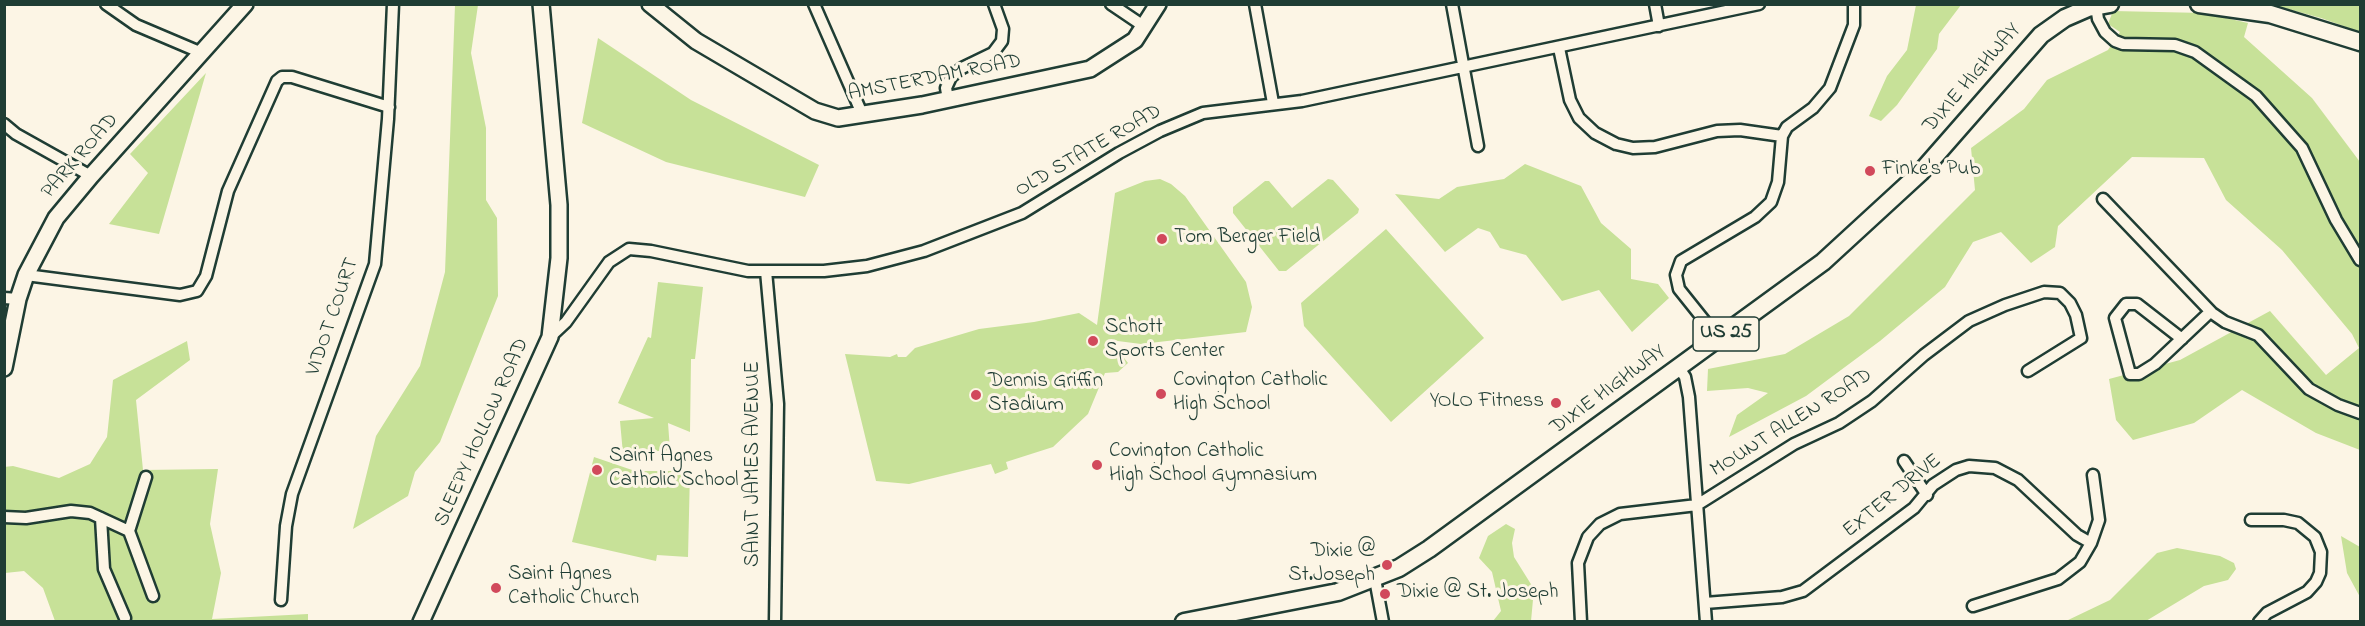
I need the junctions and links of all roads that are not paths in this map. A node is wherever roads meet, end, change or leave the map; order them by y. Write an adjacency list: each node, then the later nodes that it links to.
1 (106, 4): 21 (street)
2 (245, 4): 21 (street, PARK ROAD)
3 (393, 4): 25 (street, VIDOT COURT)
4 (541, 4): 37 (street, SLEEPY HOLLOW ROAD)
5 (650, 4): 26 (street, AMSTERDAM ROAD)
6 (814, 4): 26 (street)
7 (994, 4): 23 (street)
8 (1111, 4): 18 (street)
9 (1158, 4): 18 (street, AMSTERDAM ROAD)
10 (1256, 4): 24 (street)
11 (1452, 4): 22 (street)
12 (1654, 4): 17 (street)
13 (1759, 4): 17 (street, OLD STATE ROAD)
14 (1854, 4): 28 (street)
15 (2103, 5): 32 (street); 38 (main road, DIXIE HIGHWAY / US 25)
16 (2206, 5): 19 (main road)
17 (1659, 26): 20 (street, OLD STATE ROAD)
18 (1145, 27): 23 (street, AMSTERDAM ROAD)
19 (2361, 42)
20 (1559, 48): 22 (street, OLD STATE ROAD); 28 (street)
21 (202, 53): 30 (street, PARK ROAD)
22 (1464, 68): 24 (street, OLD STATE ROAD); 29 (street)
23 (948, 99): 26 (street, AMSTERDAM ROAD)
24 (1273, 103): 33 (street, OLD STATE ROAD)
25 (389, 106): 34 (street); 56 (street, VIDOT COURT)
26 (863, 116)
27 (4, 124): 30 (street)
28 (1782, 136): 38 (street)
29 (1478, 146)
30 (90, 176): 34 (street, PARK ROAD)
31 (2103, 199): 36 (street)
32 (2361, 260)
33 (766, 272): 37 (street, OLD STATE ROAD); 61 (street, SAINT JAMES AVENUE)
34 (26, 275): 35 (street, PARK ROAD)
35 (11, 298): 40 (street, PARK ROAD)
36 (2210, 312): 39 (street); 43 (street)
37 (549, 337): 60 (street, SLEEPY HOLLOW ROAD)
38 (1719, 339): 41 (main road, DIXIE HIGHWAY / US 25)
39 (2182, 339): 39 (street)
40 (4, 368)
41 (1679, 368): 48 (street); 54 (main road, DIXIE HIGHWAY / US 25)
42 (2028, 372): 48 (street, MOUNT ALLEN ROAD)
43 (2361, 413)
44 (1904, 461): 47 (street)
45 (2093, 476): 53 (street)
46 (146, 477): 52 (street)
47 (1927, 495): 53 (street, EXTER DRIVE); 57 (street, EXTER DRIVE)
48 (1697, 505): 57 (street); 64 (street)
49 (4, 517): 50 (street)
50 (101, 518): 52 (street); 59 (street)
51 (2251, 520): 66 (street)
52 (129, 531): 55 (street)
53 (2091, 543): 58 (street)
54 (1375, 579): 62 (main road, DIXIE HIGHWAY / US 25); 63 (street)
55 (153, 596)
56 (281, 600)
57 (1705, 603): 65 (street)
58 (1973, 606)
59 (125, 618)
60 (421, 621)
61 (775, 621)
62 (1184, 621)
63 (1383, 621)
64 (1581, 621)
65 (1706, 621)
66 (2259, 621)

